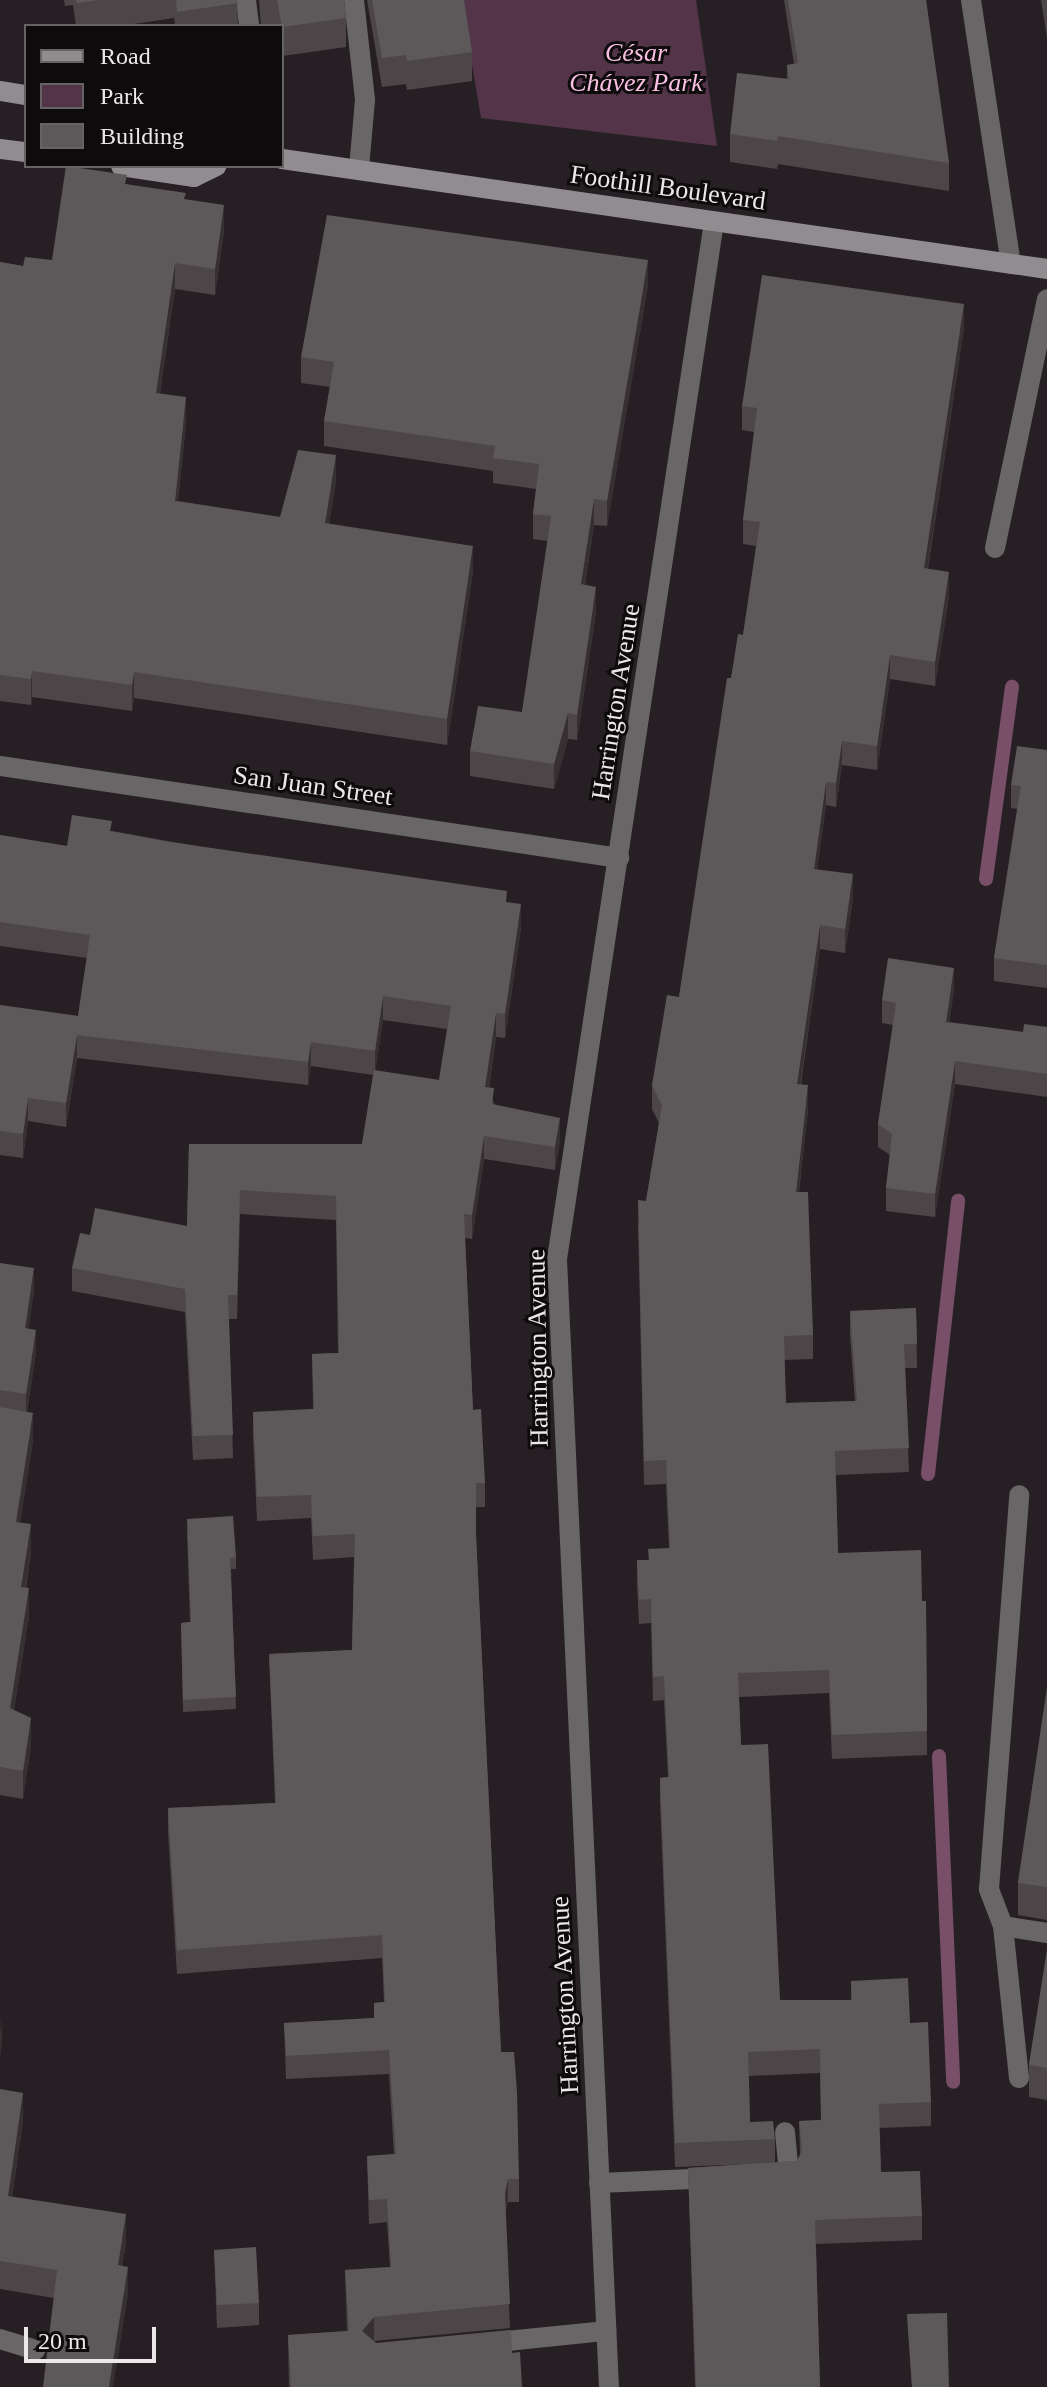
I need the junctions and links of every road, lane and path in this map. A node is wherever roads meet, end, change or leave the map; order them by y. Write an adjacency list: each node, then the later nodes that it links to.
1 (246, 0): 4 (street)
2 (354, 0): 12 (street)
3 (971, 0): 14 (street)
4 (249, 24)
5 (0, 91): 6 (main road)
6 (24, 95)
7 (0, 149): 8 (main road)
8 (24, 152)
9 (284, 159): 12 (main road, Foothill Boulevard)
10 (134, 168): 11 (main road)
11 (213, 168)
12 (359, 169): 13 (main road, Foothill Boulevard)
13 (714, 222): 14 (main road, Foothill Boulevard); 19 (street, Harrington Avenue)
14 (1011, 264): 15 (main road, Foothill Boulevard)
15 (1047, 269)
16 (1047, 299): 17 (street)
17 (995, 548)
18 (0, 766): 19 (street, San Juan Street)
19 (619, 858): 25 (street, Harrington Avenue)
20 (1019, 1495): 21 (street)
21 (1003, 1926): 22 (street); 23 (street)
22 (1047, 1933)
23 (1019, 2078)
24 (785, 2132): 25 (street)
25 (599, 2183): 26 (street, Harrington Avenue)
26 (606, 2331): 28 (street); 30 (street, Harrington Avenue)
27 (0, 2339): 29 (street)
28 (468, 2345)
29 (35, 2350)
30 (609, 2387)

